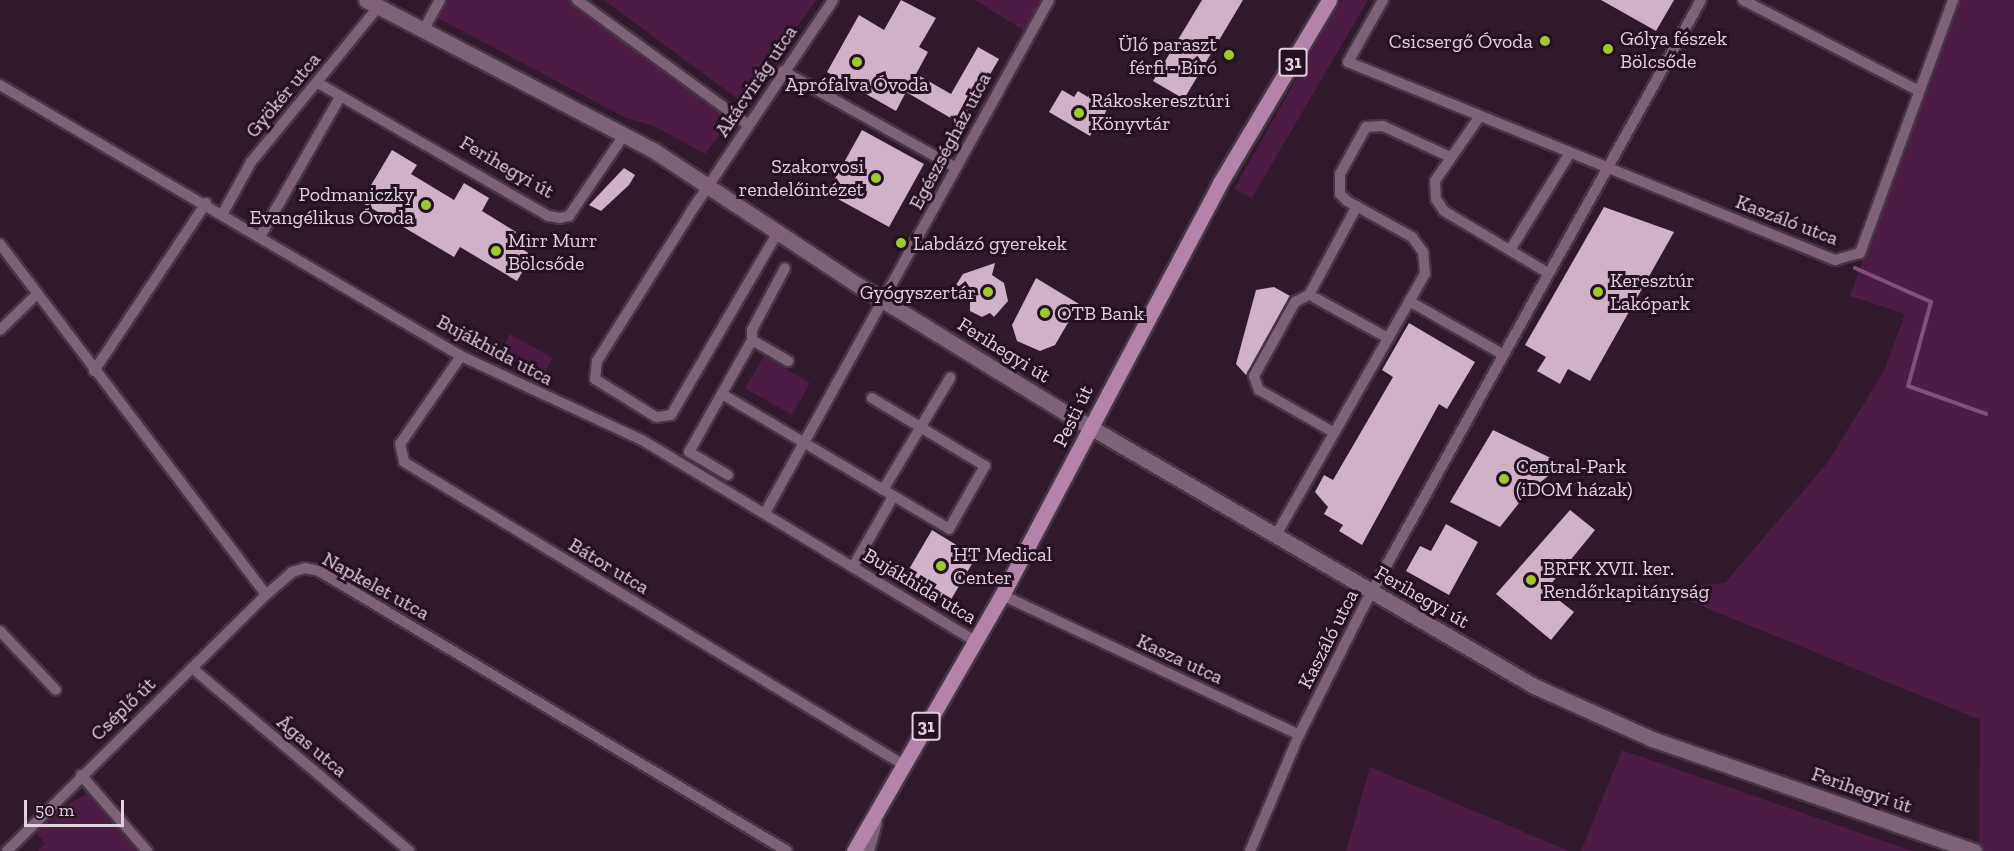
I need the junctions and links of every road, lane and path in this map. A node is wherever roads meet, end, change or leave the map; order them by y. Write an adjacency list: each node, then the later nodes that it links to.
1 (440, 0): 11 (street)
2 (577, 0): 18 (street)
3 (833, 0): 12 (street, Akácvirág utca)
4 (1049, 0): 22 (street, Egészségház utca)
5 (1329, 0): 49 (main road, Pesti út / 31)
6 (1383, 0): 17 (street, Kaszáló utca)
7 (1701, 0): 23 (street, Kaszáló utca)
8 (1743, 0): 15 (street)
9 (1953, 0): 15 (street, Kaszáló utca)
10 (373, 3): 11 (street, Ferihegyi út); 13 (street, Gyökér utca)
11 (425, 27): 19 (street, Ferihegyi út)
12 (783, 71): 18 (street, Akácvirág utca); 22 (street)
13 (318, 83): 16 (street, Ferihegyi út); 27 (street, Gyökér utca)
14 (0, 85): 25 (street, Bujákhida utca)
15 (1919, 91): 23 (street, Kaszáló utca)
16 (340, 97): 19 (street, Ferihegyi út); 29 (street)
17 (1480, 116): 20 (street, Kaszáló utca); 21 (street)
18 (747, 124): 24 (street, Akácvirág utca)
19 (624, 135): 24 (street, Ferihegyi út)
20 (1570, 153): 23 (street, Kaszáló utca); 31 (street)
21 (1450, 157): 26 (street); 31 (street)
22 (955, 168): 37 (street, Egészségház utca)
23 (1608, 168): 33 (street, Kaszáló utca)
24 (709, 184): 28 (street, Ferihegyi út); 28 (street)
25 (206, 203): 27 (street, Bujákhida utca); 44 (street)
26 (1357, 206): 36 (street); 50 (street)
27 (223, 213): 29 (street, Bujákhida utca)
28 (778, 232): 37 (street, Ferihegyi út)
29 (261, 235): 42 (street, Bujákhida utca)
30 (0, 244): 34 (street)
31 (1509, 250): 33 (street)
32 (785, 268): 40 (street)
33 (1548, 273): 41 (street, Kaszáló utca)
34 (37, 294): 38 (street); 44 (street)
35 (1315, 298): 39 (street)
36 (1409, 301): 39 (street); 41 (street)
37 (886, 302): 49 (street, Ferihegyi út); 51 (street)
38 (0, 330)
39 (1388, 338): 50 (street)
40 (752, 340): 43 (street); 46 (street)
41 (1504, 355): 58 (street, Kaszáló utca)
42 (461, 356): 55 (street, Bujákhida utca); 66 (street, Bátor utca)
43 (788, 362)
44 (94, 371): 59 (street)
45 (950, 378): 48 (street)
46 (722, 394): 51 (street); 52 (street)
47 (872, 398): 48 (street)
48 (921, 427): 53 (street); 54 (street)
49 (1091, 428): 56 (street, Ferihegyi út); 60 (main road, Pesti út / 31)
50 (1333, 432): 56 (street)
51 (802, 443): 53 (street); 55 (street)
52 (728, 475)
53 (883, 490): 54 (street)
54 (893, 497): 57 (street)
55 (765, 513): 57 (street, Bujákhida utca)
56 (1276, 535): 58 (street, Ferihegyi út)
57 (853, 567): 62 (street, Bujákhida utca)
58 (1372, 592): 65 (street, Kaszáló utca); 76 (street, Ferihegyi út)
59 (266, 595): 63 (street, Cséplő út); 72 (street, Napkelet utca)
60 (1002, 595): 62 (main road, Pesti út / 31); 65 (street, Kasza utca)
61 (0, 631): 64 (street)
62 (975, 641): 66 (main road, Pesti út / 31)
63 (192, 668): 67 (street, Cséplő út); 71 (street, Ágas utca)
64 (56, 690)
65 (1299, 735): 75 (street, Kaszáló utca)
66 (904, 765): 68 (main road, Pesti út / 31)
67 (81, 775): 69 (street, Cséplő út); 70 (street)
68 (877, 812): 73 (main road, Pesti út / 31); 74 (street)
69 (7, 851)
70 (147, 851)
71 (409, 851)
72 (787, 851)
73 (854, 851)
74 (866, 851)
75 (1250, 851)
76 (1974, 851)

